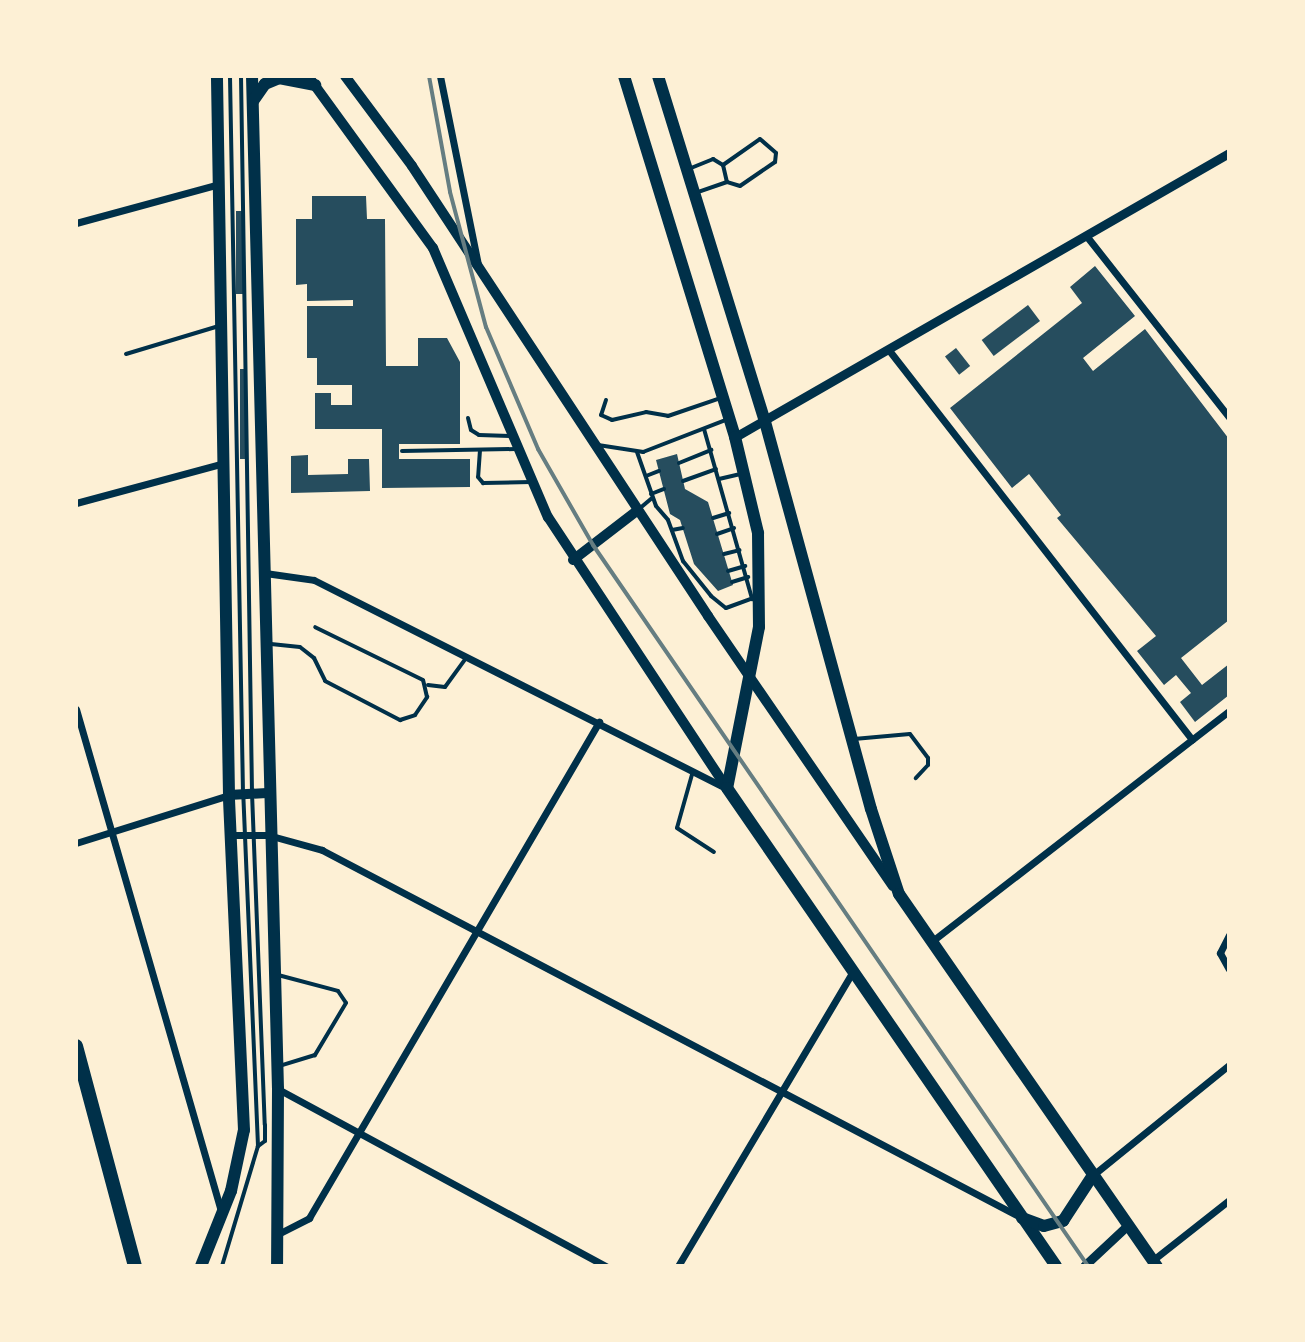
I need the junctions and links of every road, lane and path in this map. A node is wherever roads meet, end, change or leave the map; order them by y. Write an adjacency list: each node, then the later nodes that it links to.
1 (217, 76): 15 (main road)
2 (230, 76): 87 (lane)
3 (241, 76): 87 (lane)
4 (252, 76): 10 (main road)
5 (345, 76): 19 (main road)
6 (440, 76): 19 (street)
7 (624, 76): 23 (main road)
8 (658, 76): 13 (main road)
9 (312, 80): 10 (main road); 30 (main road)
10 (252, 104): 66 (main road)
11 (1229, 153): 18 (street)
12 (723, 165): 13 (lane); 14 (lane); 14 (lane)
13 (688, 169): 16 (main road)
14 (727, 182): 16 (lane)
15 (220, 184): 17 (street); 20 (main road)
16 (696, 192): 28 (main road)
17 (76, 223)
18 (1088, 238): 21 (street); 25 (street)
19 (480, 270): 32 (main road)
20 (222, 325): 22 (lane); 38 (main road)
21 (888, 349): 28 (street); 82 (street)
22 (126, 354)
23 (723, 398): 24 (lane); 27 (main road)
24 (606, 400)
25 (1229, 417)
26 (468, 418): 30 (lane)
27 (729, 418): 29 (lane); 31 (main road)
28 (764, 418): 31 (street); 81 (main road)
29 (704, 429): 35 (lane); 37 (lane)
30 (513, 436): 33 (main road)
31 (735, 437): 42 (main road)
32 (598, 445): 37 (lane); 50 (main road)
33 (518, 449): 34 (lane); 46 (main road)
34 (480, 450): 36 (lane); 46 (lane)
35 (711, 450): 39 (lane); 40 (lane)
36 (402, 451)
37 (637, 452): 43 (lane)
38 (224, 463): 49 (street); 87 (main road)
39 (679, 463)
40 (716, 469): 44 (lane); 45 (lane)
41 (659, 471): 43 (lane)
42 (744, 473): 44 (lane); 71 (main road)
43 (645, 477): 48 (lane)
44 (719, 479): 51 (lane)
45 (683, 481)
46 (531, 482): 62 (main road)
47 (664, 489): 48 (lane)
48 (652, 496): 50 (lane); 55 (lane)
49 (76, 503)
50 (638, 510): 62 (main road); 72 (main road)
51 (729, 513): 52 (lane); 54 (lane)
52 (713, 518)
53 (683, 528): 55 (lane)
54 (734, 528): 56 (lane); 59 (lane)
55 (672, 530): 58 (lane)
56 (717, 534)
57 (687, 541): 58 (lane)
58 (678, 543): 63 (lane)
59 (740, 550): 60 (lane); 64 (lane)
60 (724, 554)
61 (692, 559): 63 (lane)
62 (573, 560): 85 (main road)
63 (683, 561): 70 (lane)
64 (745, 566): 65 (lane); 67 (lane)
65 (728, 571)
66 (263, 573): 74 (main road); 75 (street)
67 (748, 577): 68 (lane); 71 (lane)
68 (732, 582)
69 (715, 587): 70 (lane)
70 (709, 593): 71 (lane); 72 (lane)
71 (757, 597): 76 (main road)
72 (696, 598): 76 (main road)
73 (315, 627): 77 (lane)
74 (265, 643): 77 (lane); 86 (main road)
75 (466, 656): 77 (lane); 80 (street)
76 (751, 679): 85 (main road); 93 (main road)
77 (428, 685)
78 (76, 709): 88 (street)
79 (1229, 711): 82 (street)
80 (599, 722): 83 (street); 94 (street)
81 (854, 739): 84 (lane); 93 (main road)
82 (1192, 740): 96 (street)
83 (693, 771): 85 (street); 92 (lane)
84 (916, 778)
85 (727, 788): 98 (main road)
86 (267, 793): 87 (main road); 89 (main road)
87 (242, 794): 88 (street); 89 (lane); 90 (main road)
88 (109, 832): 91 (street); 109 (street)
89 (262, 835): 90 (street); 94 (street); 99 (main road); 106 (lane)
90 (238, 836): 106 (lane); 109 (main road)
91 (76, 843)
92 (714, 852)
93 (899, 894): 96 (main road)
94 (479, 931): 104 (street); 105 (street)
95 (1229, 935): 97 (street)
96 (931, 942): 107 (main road)
97 (1229, 969)
98 (853, 971): 104 (street); 110 (main road)
99 (275, 974): 102 (main road); 102 (lane)
100 (76, 1046): 114 (highway)
101 (1229, 1065): 107 (street)
102 (277, 1066): 103 (main road)
103 (278, 1089): 105 (street); 112 (main road)
104 (782, 1091): 110 (street); 119 (street)
105 (360, 1134): 112 (street); 118 (street)
106 (258, 1146): 116 (lane)
107 (1093, 1175): 110 (main road); 111 (main road)
108 (1229, 1200): 113 (street)
109 (222, 1216): 115 (main road)
110 (1022, 1218): 120 (main road)
111 (1128, 1225): 113 (main road); 121 (street)
112 (278, 1234): 117 (main road)
113 (1155, 1263)
114 (135, 1266)
115 (201, 1266)
116 (222, 1266)
117 (277, 1266)
118 (606, 1266)
119 (678, 1266)
120 (1056, 1266)
121 (1084, 1266)

